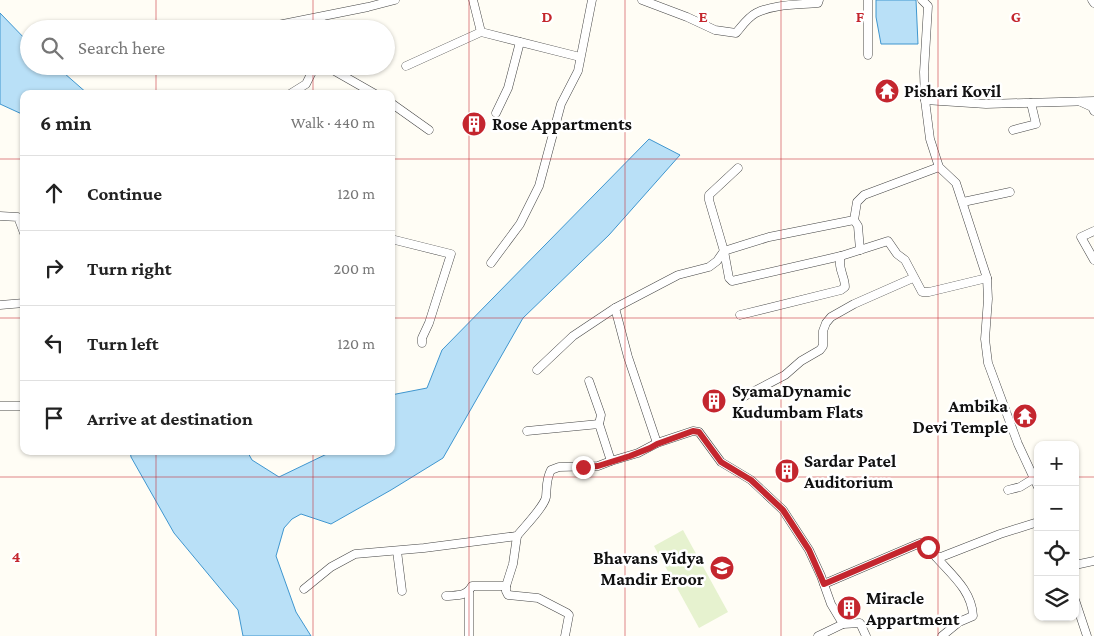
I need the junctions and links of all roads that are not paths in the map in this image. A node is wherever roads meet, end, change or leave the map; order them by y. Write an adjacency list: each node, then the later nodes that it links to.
1 (394, 0): 8 (street)
2 (473, 0): 11 (street)
3 (592, 0): 14 (street)
4 (642, 0): 5 (street)
5 (819, 0)
6 (868, 0): 13 (street)
7 (922, 0): 20 (street)
8 (321, 17): 9 (street); 10 (street)
9 (305, 20)
10 (321, 20)
11 (481, 32): 12 (street); 15 (street)
12 (520, 42): 14 (street); 26 (street)
13 (868, 55)
14 (580, 57): 42 (street)
15 (406, 66)
16 (310, 75): 18 (street)
17 (342, 75): 19 (street)
18 (297, 90)
19 (368, 90)
20 (925, 100): 23 (street); 30 (street)
21 (1079, 101): 22 (street); 23 (street); 25 (street)
22 (1094, 101)
23 (1030, 103): 28 (street)
24 (395, 106): 27 (street)
25 (1094, 111)
26 (496, 113)
27 (429, 130)
28 (1013, 130)
29 (738, 168): 39 (street)
30 (939, 168): 32 (street); 34 (street)
31 (1010, 192): 32 (street)
32 (963, 202): 44 (street)
33 (0, 216): 35 (street)
34 (854, 220): 38 (street); 39 (street)
35 (20, 222)
36 (1094, 231): 41 (street)
37 (395, 240): 49 (street)
38 (860, 250): 40 (street); 43 (street)
39 (724, 251): 40 (street); 47 (street)
40 (841, 256): 48 (street)
41 (1094, 260)
42 (491, 263)
43 (913, 278): 44 (street); 52 (street)
44 (987, 278): 59 (street)
45 (20, 303): 46 (street)
46 (0, 305)
47 (615, 308): 50 (street); 57 (street)
48 (740, 315)
49 (422, 343)
50 (537, 370)
51 (589, 381): 55 (street)
52 (743, 398)
53 (0, 406): 54 (street)
54 (20, 406)
55 (599, 424): 56 (street); 58 (street)
56 (527, 431)
57 (657, 444): 58 (street); 67 (street)
58 (611, 461): 62 (street)
59 (1034, 479): 60 (street)
60 (1008, 490)
61 (1034, 523): 64 (street)
62 (517, 536): 63 (street); 68 (street)
63 (397, 551): 69 (street); 70 (street)
64 (936, 557): 67 (street); 79 (street)
65 (1094, 561): 66 (street)
66 (1079, 564)
67 (824, 584): 74 (street)
68 (506, 586): 71 (street); 76 (street)
69 (304, 589)
70 (402, 591)
71 (470, 591): 72 (street); 75 (street)
72 (446, 596)
73 (1079, 612): 80 (street)
74 (843, 624): 77 (street); 78 (street)
75 (469, 636)
76 (565, 636)
77 (818, 636)
78 (866, 636)
79 (942, 636)
80 (1087, 636)

